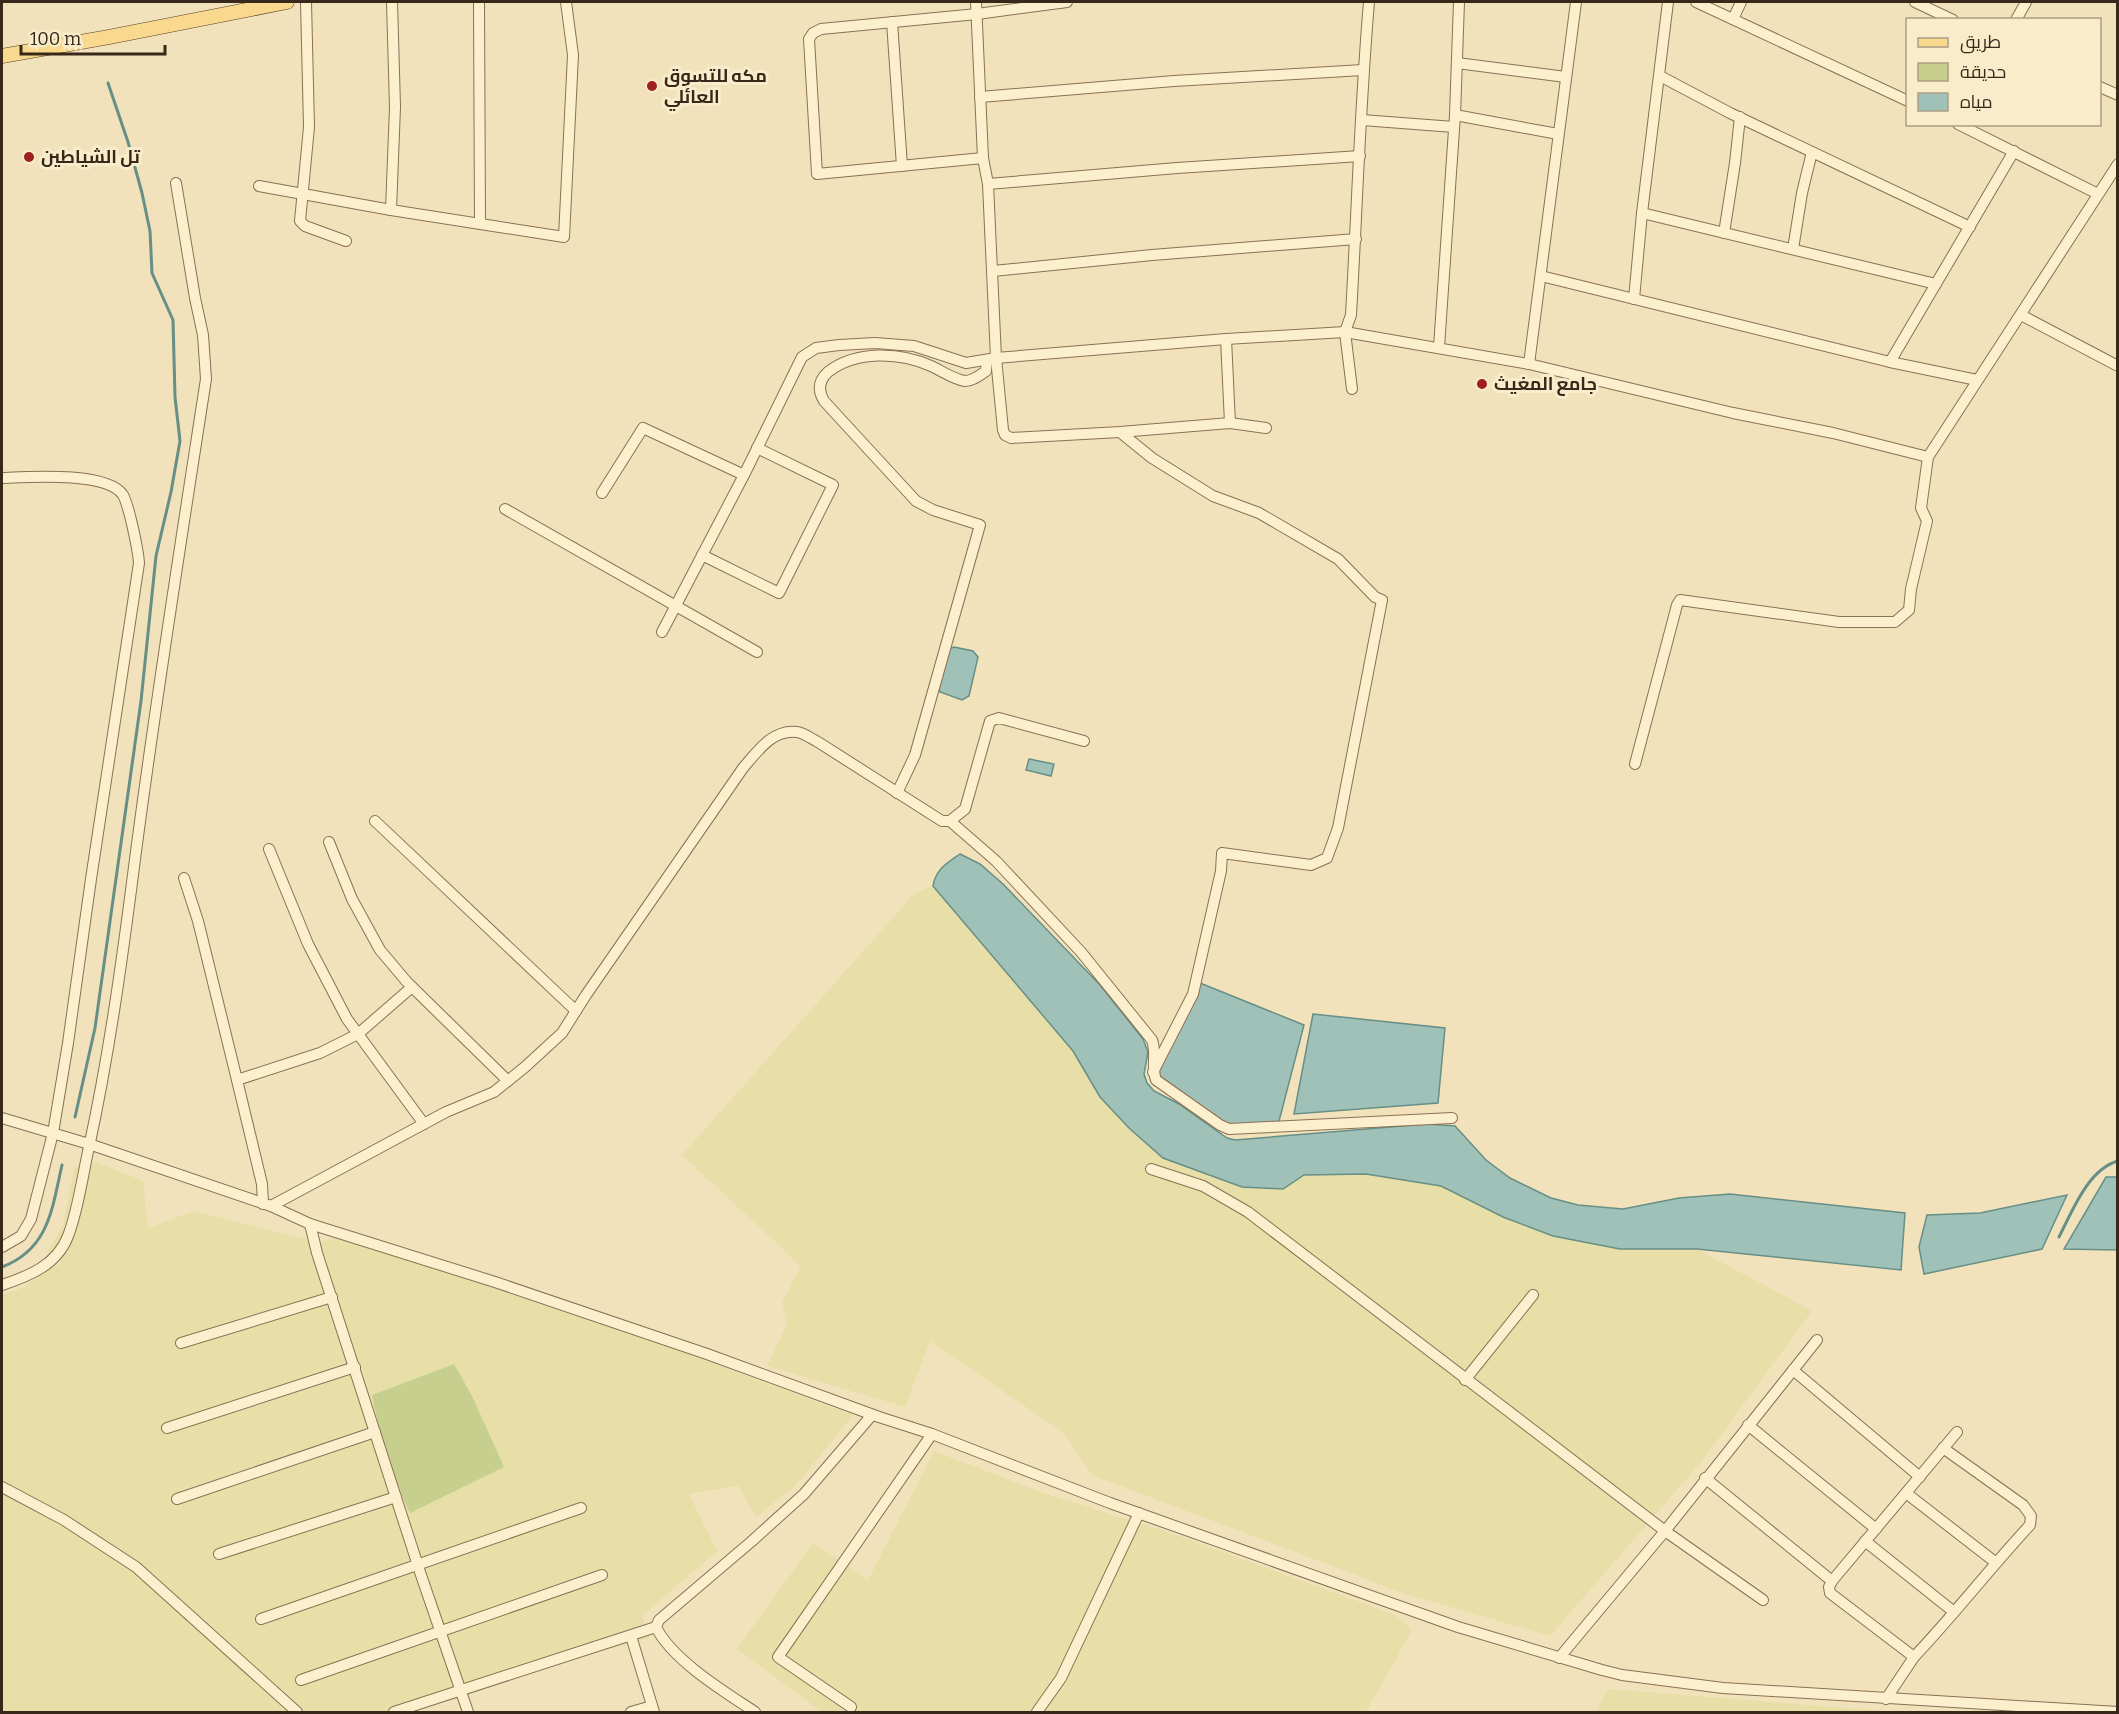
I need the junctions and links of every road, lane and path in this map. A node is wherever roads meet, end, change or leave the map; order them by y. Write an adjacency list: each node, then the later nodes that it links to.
1 (287, 2): 21 (main road)
2 (306, 2): 45 (street)
3 (392, 2): 47 (street)
4 (479, 2): 49 (street)
5 (566, 2): 49 (street)
6 (976, 2): 16 (street)
7 (1067, 2): 16 (street)
8 (1369, 2): 23 (street)
9 (1460, 2): 22 (street)
10 (1576, 2): 25 (street)
11 (1668, 2): 24 (street)
12 (1696, 2): 19 (street)
13 (1741, 2): 19 (street)
14 (2026, 2): 18 (street)
15 (1921, 3): 17 (street)
16 (977, 14): 20 (street); 28 (street)
17 (1949, 18)
18 (2017, 18)
19 (1733, 19): 29 (street)
20 (892, 22): 41 (street); 41 (street)
21 (2, 56)
22 (1457, 63): 25 (street); 30 (street)
23 (1363, 70): 28 (street); 32 (street)
24 (1660, 76): 31 (street); 48 (street)
25 (1566, 77): 35 (street)
26 (2101, 87): 27 (street)
27 (2118, 95)
28 (980, 98): 39 (street)
29 (1906, 100)
30 (1455, 115): 34 (street); 35 (street)
31 (1740, 117): 37 (street); 51 (street)
32 (1362, 120): 34 (street); 38 (street)
33 (1962, 126): 36 (street)
34 (1454, 127): 62 (street)
35 (1558, 134): 56 (street)
36 (2014, 151): 46 (street); 50 (street)
37 (1812, 152): 50 (street); 54 (street)
38 (1360, 156): 43 (street); 52 (street)
39 (983, 158): 41 (street); 43 (street)
40 (2118, 164): 46 (street)
41 (902, 166)
42 (177, 183): 100 (street)
43 (987, 184): 55 (street)
44 (259, 186): 45 (street)
45 (302, 194): 47 (street); 53 (street)
46 (2098, 194): 59 (street)
47 (392, 210): 49 (street)
48 (1642, 213): 51 (street); 58 (street)
49 (480, 224)
50 (1970, 226): 57 (street)
51 (1724, 233): 54 (street)
52 (1356, 239): 55 (street); 60 (street)
53 (346, 241)
54 (1793, 249): 57 (street)
55 (993, 272): 63 (street)
56 (1540, 276): 58 (street); 65 (street)
57 (1936, 284): 64 (street)
58 (1634, 299): 64 (street)
59 (2021, 315): 66 (street); 67 (street)
60 (1345, 332): 61 (street); 62 (street); 68 (street)
61 (1226, 339): 63 (street); 69 (street)
62 (1440, 347): 65 (street)
63 (992, 359): 71 (street); 72 (street); 84 (street)
64 (1890, 362): 67 (street)
65 (1529, 364): 73 (street)
66 (2118, 366)
67 (1977, 380): 73 (street)
68 (1352, 390)
69 (1230, 423): 70 (street); 71 (street)
70 (1266, 428)
71 (1120, 432): 93 (street)
72 (758, 448): 74 (street); 78 (street)
73 (1928, 457): 83 (street)
74 (744, 475): 76 (street); 78 (street)
75 (2, 478): 99 (street)
76 (602, 493)
77 (505, 509): 79 (street)
78 (702, 555): 79 (street)
79 (675, 606): 80 (street); 81 (street)
80 (662, 632)
81 (757, 652)
82 (1084, 741): 86 (street)
83 (1635, 764)
84 (897, 793): 86 (street); 91 (street)
85 (375, 821): 91 (street)
86 (950, 821): 93 (street)
87 (329, 842): 90 (street)
88 (269, 849): 92 (street)
89 (184, 878): 94 (street)
90 (412, 987): 92 (street); 95 (street)
91 (576, 1011): 95 (street)
92 (358, 1034): 94 (street); 98 (street)
93 (1153, 1072): 97 (street)
94 (237, 1080): 102 (street)
95 (508, 1081): 98 (street)
96 (2, 1118): 99 (street)
97 (1452, 1118)
98 (423, 1124): 102 (street)
99 (53, 1133): 100 (street); 104 (street)
100 (89, 1144): 102 (street); 105 (street)
101 (1151, 1168): 112 (street)
102 (267, 1205): 103 (street)
103 (310, 1224): 107 (street); 113 (street)
104 (2, 1247)
105 (2, 1286)
106 (1533, 1295): 112 (street)
107 (332, 1297): 109 (street); 110 (street)
108 (1817, 1340): 111 (street)
109 (181, 1343)
110 (355, 1367): 115 (street); 116 (street)
111 (1793, 1370): 114 (street); 120 (street)
112 (1465, 1380): 129 (street)
113 (872, 1415): 118 (street); 139 (street)
114 (1748, 1425): 121 (street); 128 (street)
115 (167, 1428)
116 (375, 1432): 124 (street); 125 (street)
117 (1957, 1432): 119 (street)
118 (932, 1434): 127 (street); 147 (street)
119 (1943, 1448): 120 (street); 132 (street)
120 (1920, 1477): 123 (street)
121 (1706, 1478): 129 (street); 135 (street)
122 (2, 1487): 152 (street)
123 (1906, 1493): 128 (street); 132 (street)
124 (396, 1497): 131 (street); 133 (street)
125 (177, 1499)
126 (580, 1508): 133 (street)
127 (1139, 1513): 143 (street); 156 (street)
128 (1876, 1529): 130 (street)
129 (1665, 1531): 136 (street); 143 (street)
130 (1865, 1541): 135 (street); 137 (street)
131 (219, 1554)
132 (1995, 1562): 137 (street)
133 (418, 1564): 138 (street); 140 (street)
134 (602, 1575): 140 (street)
135 (1832, 1581): 142 (street)
136 (1763, 1600)
137 (1954, 1612): 142 (street)
138 (261, 1619)
139 (656, 1627): 141 (street); 155 (street)
140 (440, 1631): 144 (street); 145 (street)
141 (630, 1636): 145 (street); 148 (street)
142 (1914, 1657): 146 (street)
143 (1559, 1658): 146 (street)
144 (301, 1680)
145 (460, 1691): 150 (street); 153 (street)
146 (1886, 1699): 149 (street)
147 (851, 1707)
148 (653, 1709): 154 (street)
149 (2016, 1709): 151 (street)
150 (397, 1712)
151 (2118, 1712)
152 (297, 1713)
153 (468, 1713)
154 (631, 1713)
155 (755, 1713)
156 (1037, 1713)

